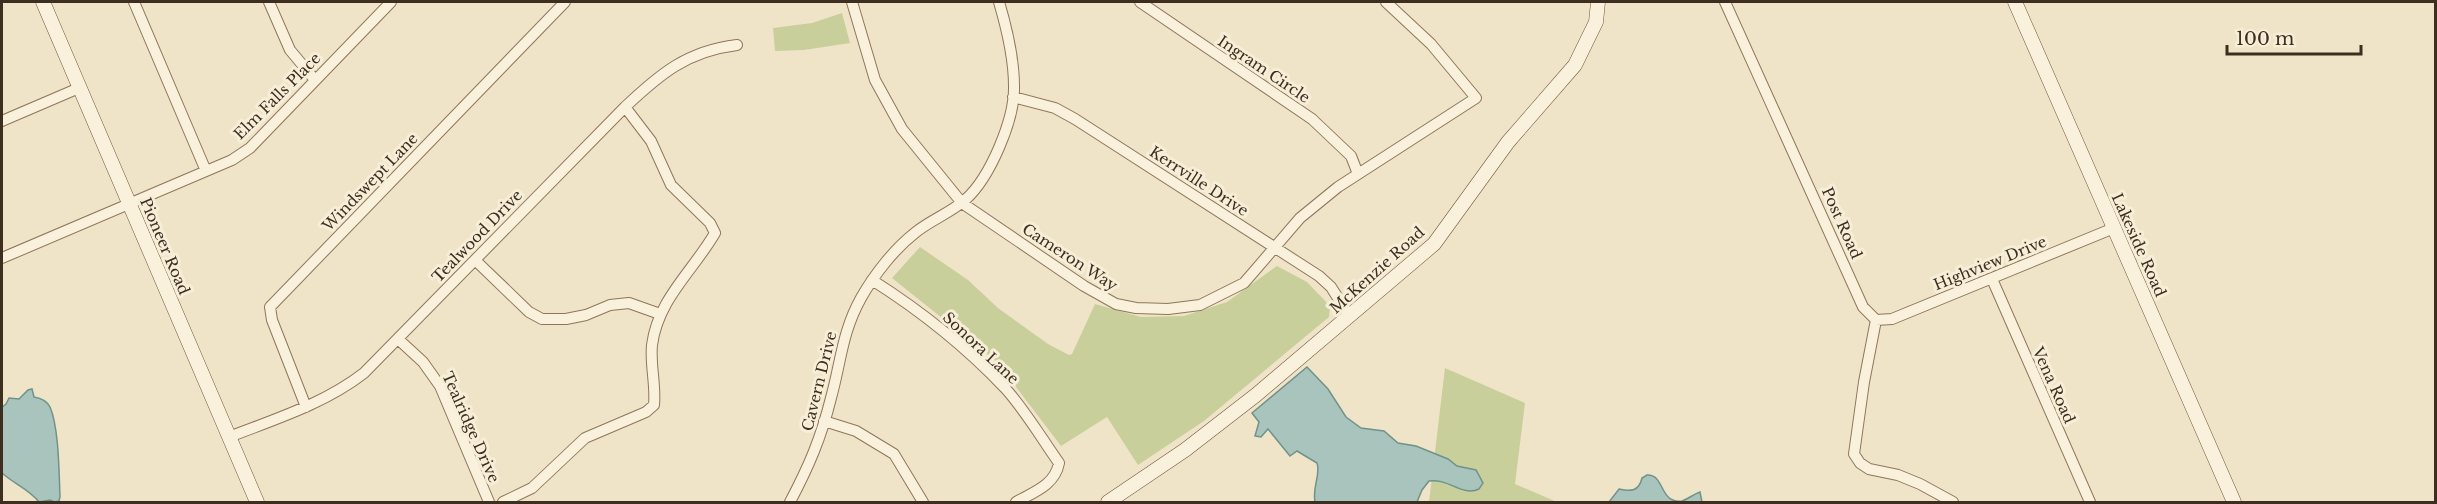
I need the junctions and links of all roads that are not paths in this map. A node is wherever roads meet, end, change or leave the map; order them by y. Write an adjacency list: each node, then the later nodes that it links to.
1 (43, 2): 15 (street, Pioneer Road)
2 (134, 2): 19 (street)
3 (269, 2): 14 (street)
4 (391, 2): 14 (street, Elm Falls Place)
5 (565, 2): 33 (street, Windswept Lane)
6 (852, 2): 21 (street, Cameron Way)
7 (999, 2): 16 (street, Cavern Drive)
8 (1140, 2): 20 (street, Ingram Circle)
9 (1386, 2): 20 (street, Cameron Way)
10 (1598, 2): 30 (street, McKenzie Road)
11 (1725, 2): 31 (street, Post Road)
12 (2015, 2): 23 (street, Lakeside Road)
13 (736, 45): 17 (street, Tealwood Drive)
14 (315, 80): 19 (street, Elm Falls Place)
15 (79, 88): 18 (street); 22 (street, Pioneer Road)
16 (1013, 97): 21 (street, Cavern Drive); 24 (street, Kerrville Drive)
17 (624, 107): 26 (street, Tealwood Drive); 29 (street)
18 (2, 121)
19 (206, 171): 22 (street, Elm Falls Place)
20 (1358, 174): 24 (street, Cameron Way)
21 (962, 202): 24 (street, Cameron Way); 28 (street, Cavern Drive)
22 (129, 203): 25 (street, Elm Falls Place); 35 (street, Pioneer Road)
23 (2114, 228): 27 (street, Highview Drive); 45 (street, Lakeside Road)
24 (1274, 247): 30 (street, Kerrville Drive)
25 (2, 258)
26 (475, 260): 29 (street); 32 (street, Tealwood Drive)
27 (1992, 279): 31 (street, Highview Drive); 44 (street, Vena Road)
28 (872, 280): 34 (street, Cavern Drive); 41 (street, Sonora Lane)
29 (660, 314): 38 (street)
30 (1350, 316): 42 (street, McKenzie Road)
31 (1876, 320): 43 (street)
32 (398, 339): 33 (street, Tealwood Drive); 37 (street, Tealridge Drive)
33 (306, 407): 35 (street, Tealwood Drive)
34 (825, 422): 39 (street, Cavern Drive); 40 (street)
35 (229, 437): 36 (street, Pioneer Road)
36 (257, 502)
37 (489, 502)
38 (503, 502)
39 (789, 502)
40 (923, 502)
41 (1016, 502)
42 (1108, 502)
43 (1953, 502)
44 (2090, 502)
45 (2234, 502)

